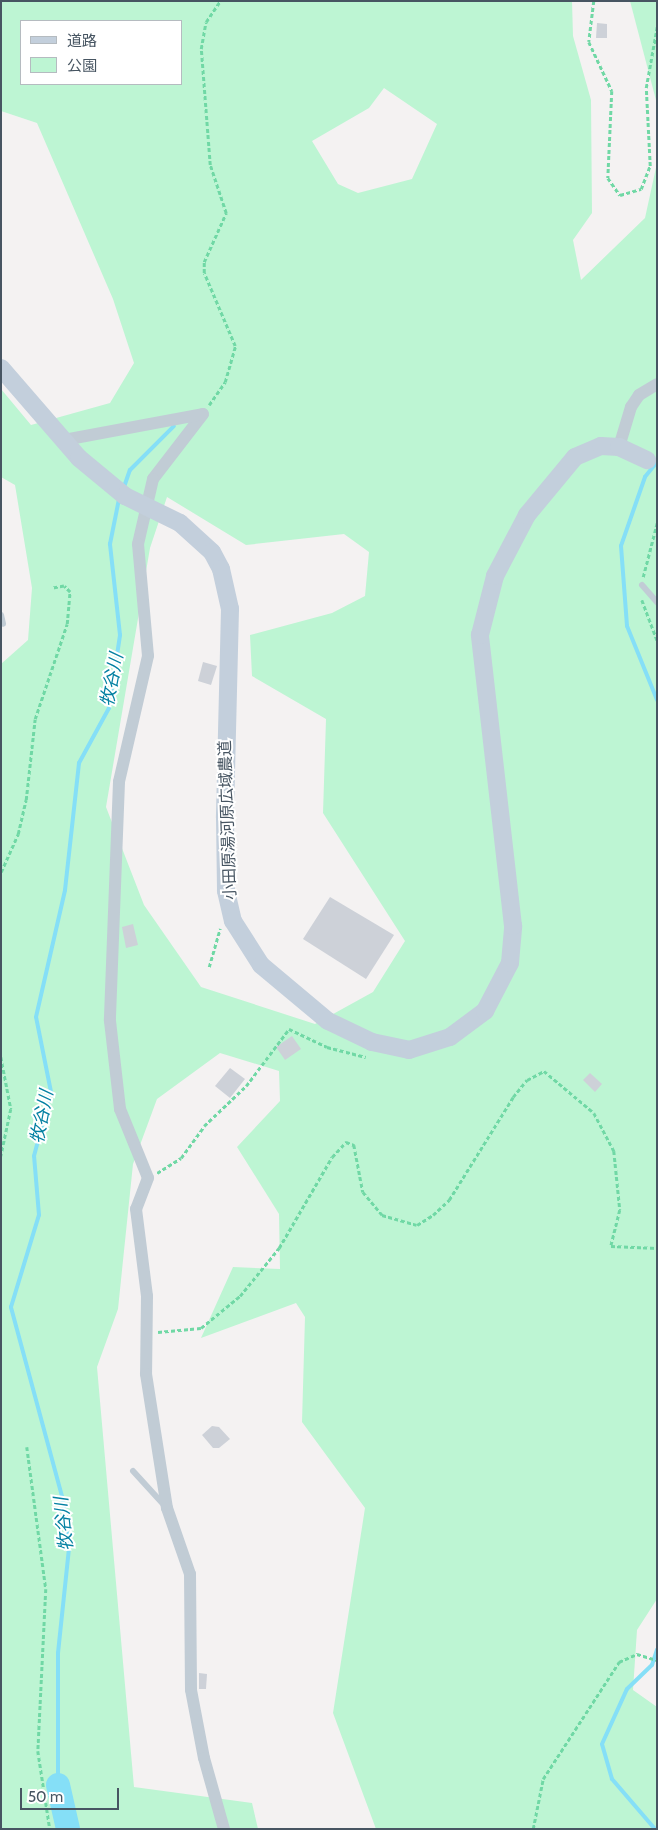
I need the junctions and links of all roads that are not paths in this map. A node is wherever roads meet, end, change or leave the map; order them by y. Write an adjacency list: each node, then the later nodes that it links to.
1 (1, 368): 3 (street, 小田原湯河原広域農道)
2 (657, 384): 4 (street)
3 (64, 440): 4 (street, 小田原湯河原広域農道, bridge); 11 (street)
4 (620, 447): 5 (street)
5 (652, 464)
6 (642, 585): 7 (lane)
7 (657, 602)
8 (1, 615): 9 (lane)
9 (3, 624)
10 (133, 1471): 11 (lane)
11 (168, 1508): 12 (street)
12 (224, 1829)

